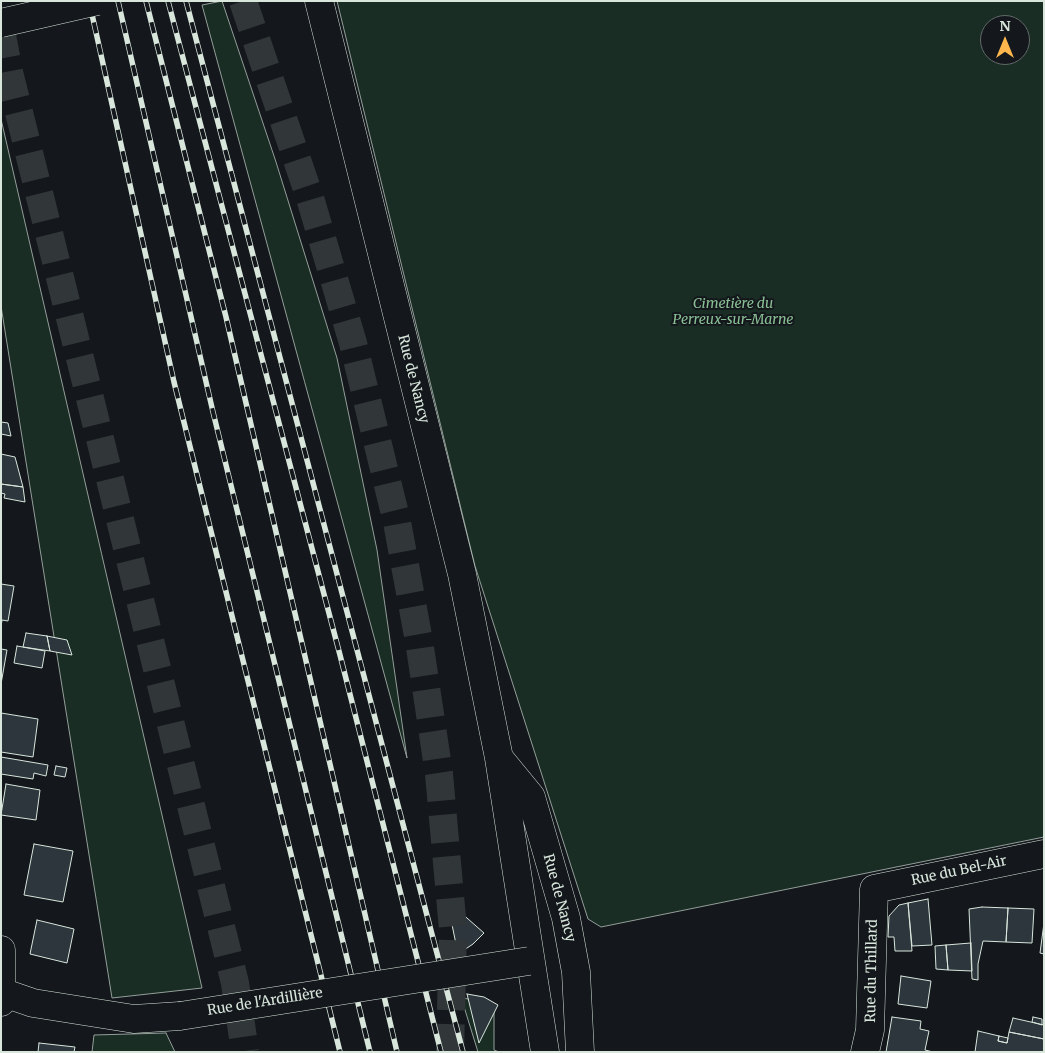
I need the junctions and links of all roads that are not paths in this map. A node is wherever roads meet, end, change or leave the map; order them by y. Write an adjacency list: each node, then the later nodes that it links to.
1 (97, 1): 3 (street, bridge)
2 (319, 1): 4 (street, Rue de Nancy)
3 (1, 23)
4 (499, 758): 8 (street, Rue de Nancy); 11 (street, Rue de Nancy)
5 (1044, 854): 6 (street, Rue du Bel-Air)
6 (874, 889): 12 (street, Rue du Thillard)
7 (1, 950): 9 (street)
8 (529, 961): 9 (street, Rue de l'Ardillière, bridge); 10 (street, Rue de Nancy)
9 (2, 995)
10 (544, 1052)
11 (580, 1052)
12 (866, 1052)

